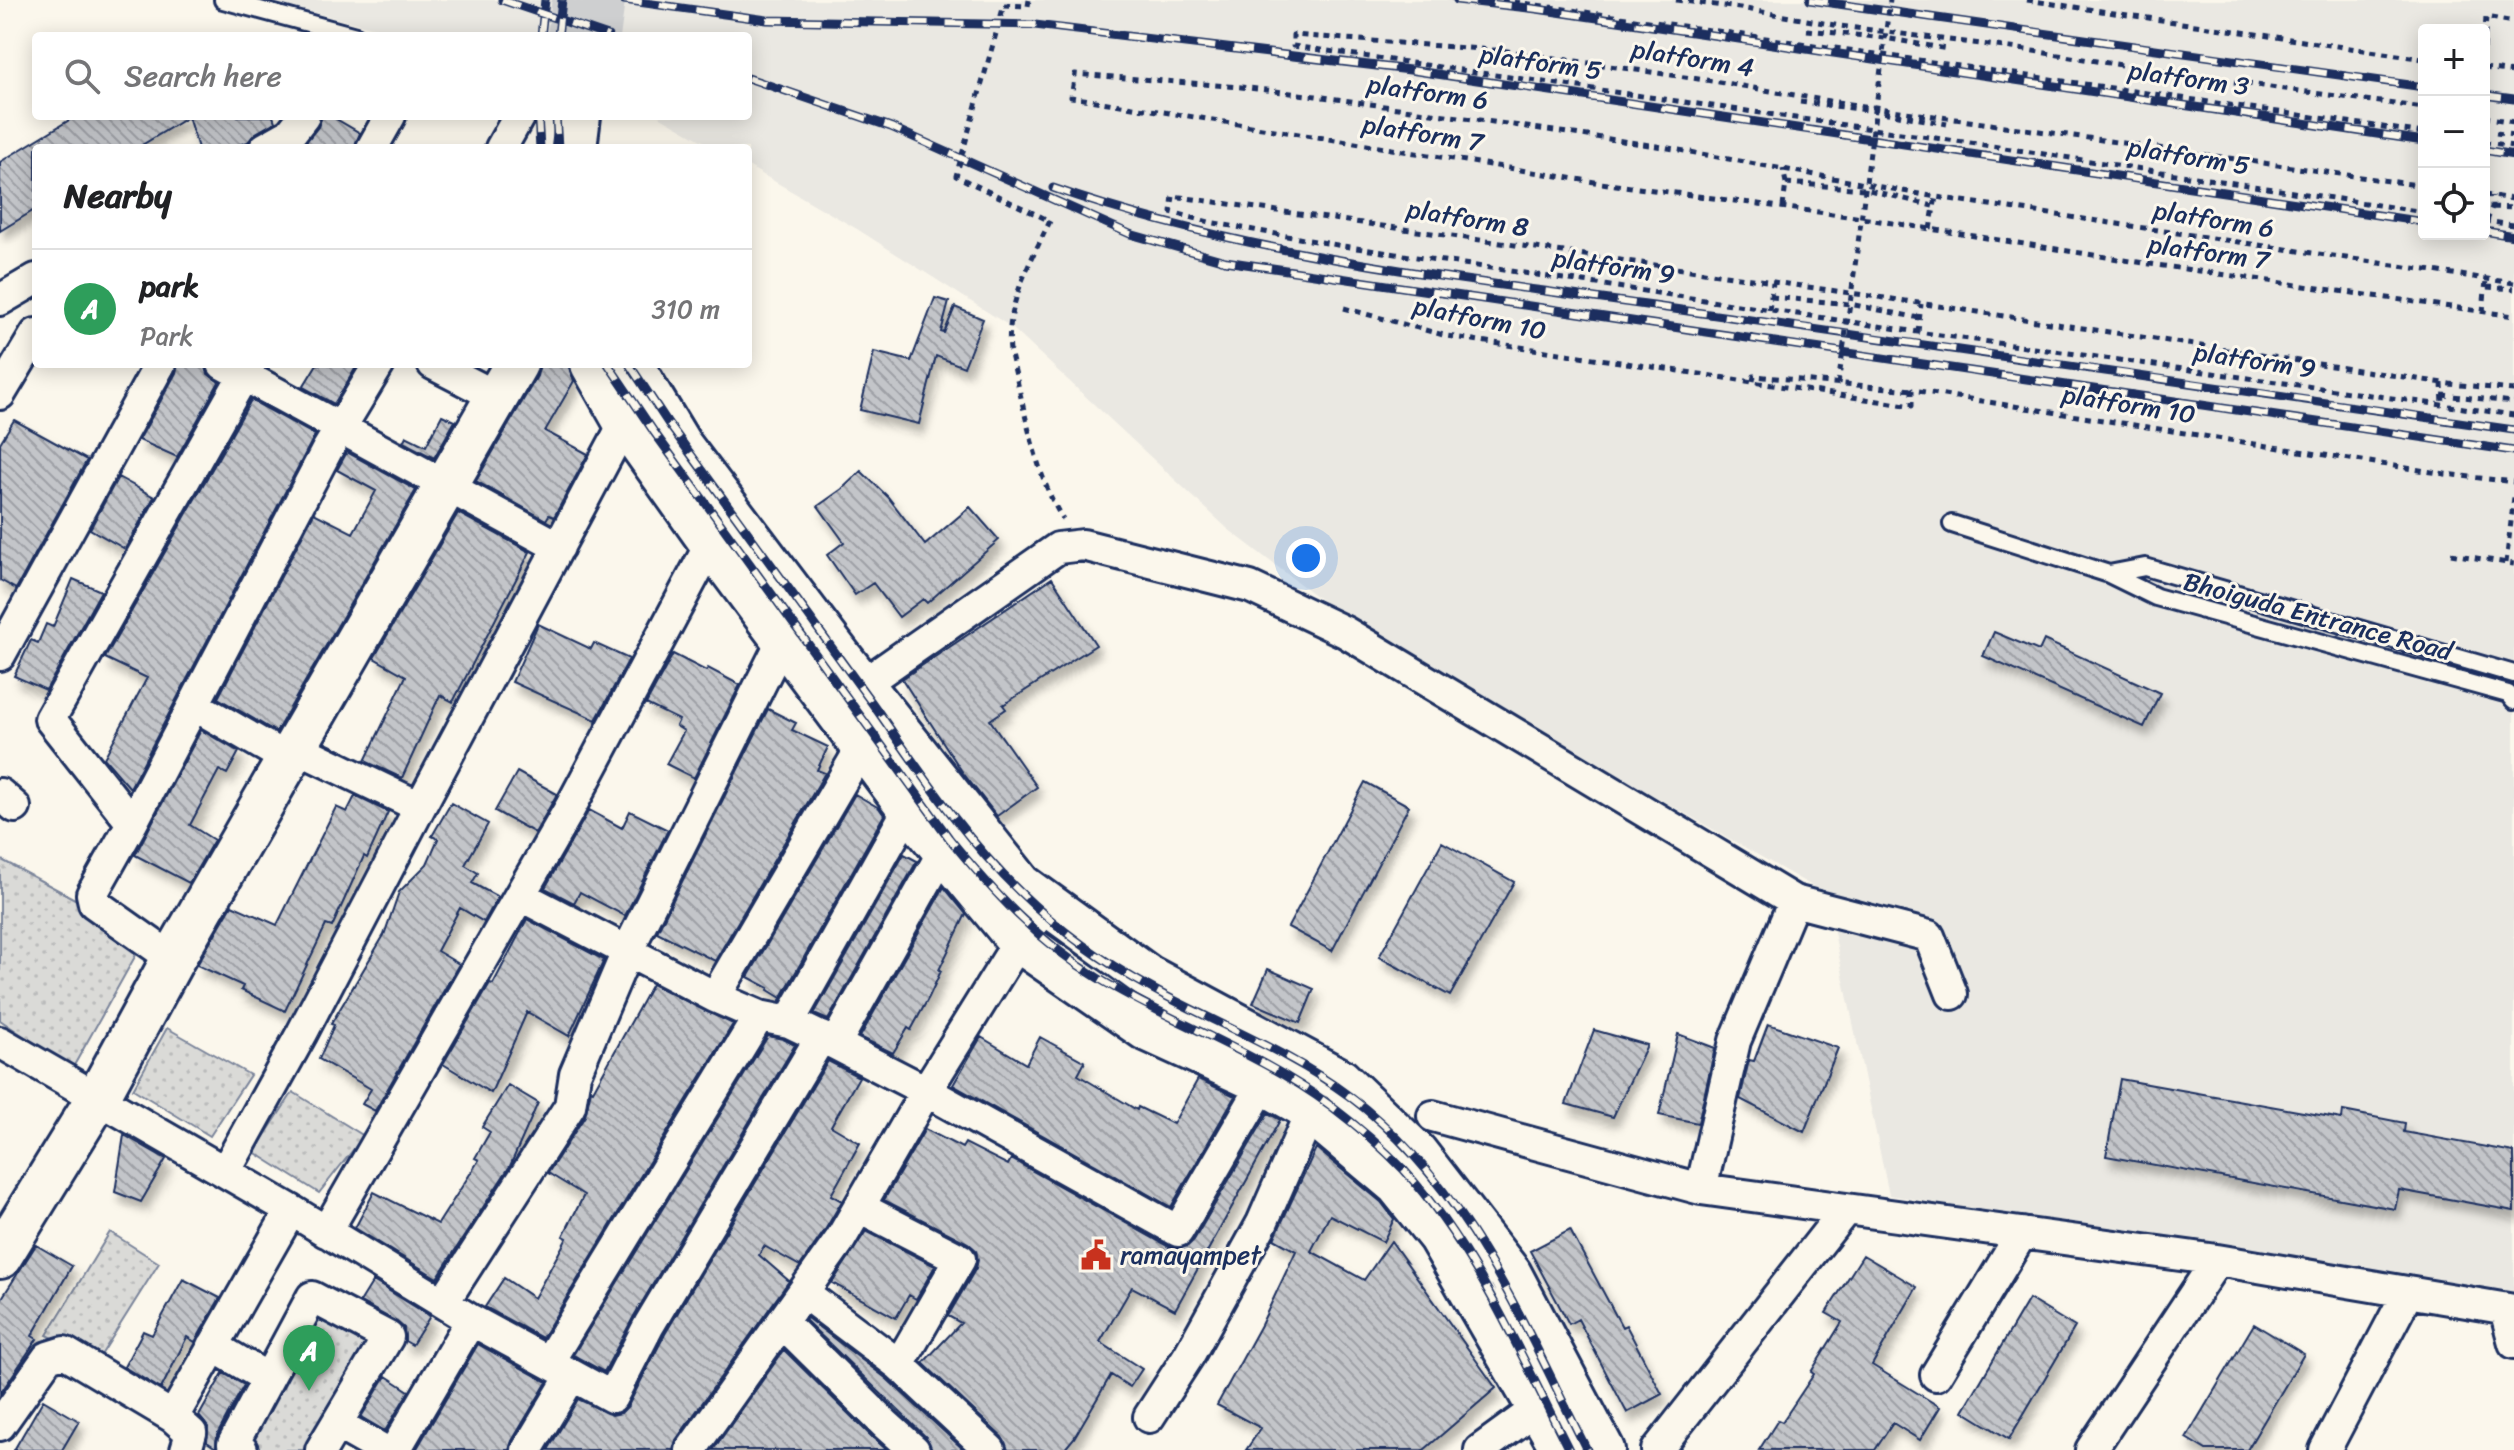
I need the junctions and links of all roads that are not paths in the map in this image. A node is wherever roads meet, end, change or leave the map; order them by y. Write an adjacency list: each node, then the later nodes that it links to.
1 (223, 0): 2 (lane)
2 (341, 32)
3 (388, 120): 6 (street)
4 (517, 120): 7 (street)
5 (578, 120): 8 (street)
6 (374, 144)
7 (503, 144)
8 (576, 144)
9 (32, 281): 10 (street)
10 (0, 300)
11 (32, 341): 18 (street)
12 (158, 368): 27 (street)
13 (239, 368): 20 (street); 36 (street)
14 (377, 368): 20 (street)
15 (450, 368): 17 (street)
16 (598, 368): 19 (street)
17 (507, 381): 21 (street)
18 (0, 394)
19 (635, 394): 23 (street); 24 (street); 26 (street)
20 (340, 428): 21 (street); 31 (street)
21 (446, 486): 24 (street); 33 (street)
22 (1952, 524): 25 (lane, Bhoiguda Entrance Road)
23 (711, 543): 26 (street); 38 (street)
24 (559, 547): 34 (street)
25 (2109, 574): 28 (lane); 30 (lane, Bhoiguda Entrance Road)
26 (795, 625): 29 (street); 42 (street)
27 (0, 655)
28 (2514, 674)
29 (849, 697): 32 (street); 39 (street); 40 (street)
30 (2514, 701)
31 (194, 705): 33 (street); 36 (street)
32 (863, 745): 35 (street); 45 (street)
33 (292, 753): 34 (street); 43 (street)
34 (420, 807): 55 (street)
35 (909, 808): 37 (street); 47 (street)
36 (132, 823): 43 (street)
37 (944, 850): 41 (street); 48 (street)
38 (521, 896): 42 (street); 61 (street)
39 (1794, 901): 44 (street); 57 (street)
40 (1047, 904): 41 (street); 52 (street)
41 (1019, 941): 50 (street); 51 (street)
42 (627, 952): 45 (street); 67 (street)
43 (173, 959): 53 (street)
44 (1952, 994)
45 (715, 997): 46 (street)
46 (759, 1016): 47 (street); 74 (street)
47 (789, 1022): 48 (street)
48 (828, 1040): 51 (street); 74 (street)
49 (0, 1042): 53 (street)
50 (1264, 1083): 51 (street); 52 (street)
51 (926, 1091): 58 (street)
52 (1312, 1095): 56 (street); 80 (street)
53 (97, 1099): 55 (street); 63 (street)
54 (1433, 1116): 57 (street)
55 (225, 1172): 60 (street)
56 (1410, 1172): 77 (street); 93 (street)
57 (1701, 1189): 59 (street)
58 (859, 1207): 66 (street); 73 (street)
59 (1846, 1209): 62 (street); 94 (street)
60 (291, 1210): 61 (street); 72 (street)
61 (326, 1232): 67 (street)
62 (2022, 1233): 64 (street); 75 (street)
63 (0, 1257)
64 (2217, 1260): 65 (street); 95 (street)
65 (2408, 1292): 68 (street); 96 (street)
66 (804, 1293): 70 (street); 73 (street)
67 (443, 1303): 69 (street)
68 (2510, 1309): 71 (street)
69 (471, 1320): 74 (street); 86 (street)
70 (782, 1322): 88 (street); 89 (street)
71 (2514, 1343)
72 (213, 1346): 76 (street); 79 (street)
73 (899, 1365): 90 (street)
74 (560, 1368): 87 (street)
75 (1936, 1375)
76 (267, 1378): 81 (street); 83 (street)
77 (1539, 1407): 91 (street); 92 (street)
78 (3, 1416): 79 (street)
79 (173, 1417): 82 (street)
80 (1149, 1417)
81 (337, 1424): 84 (street); 85 (street)
82 (186, 1450)
83 (242, 1450)
84 (321, 1450)
85 (383, 1450)
86 (395, 1450)
87 (527, 1450)
88 (691, 1450)
89 (914, 1450)
90 (990, 1450)
91 (1480, 1450)
92 (1563, 1450)
93 (1603, 1450)
94 (1657, 1450)
95 (2091, 1450)
96 (2325, 1450)

